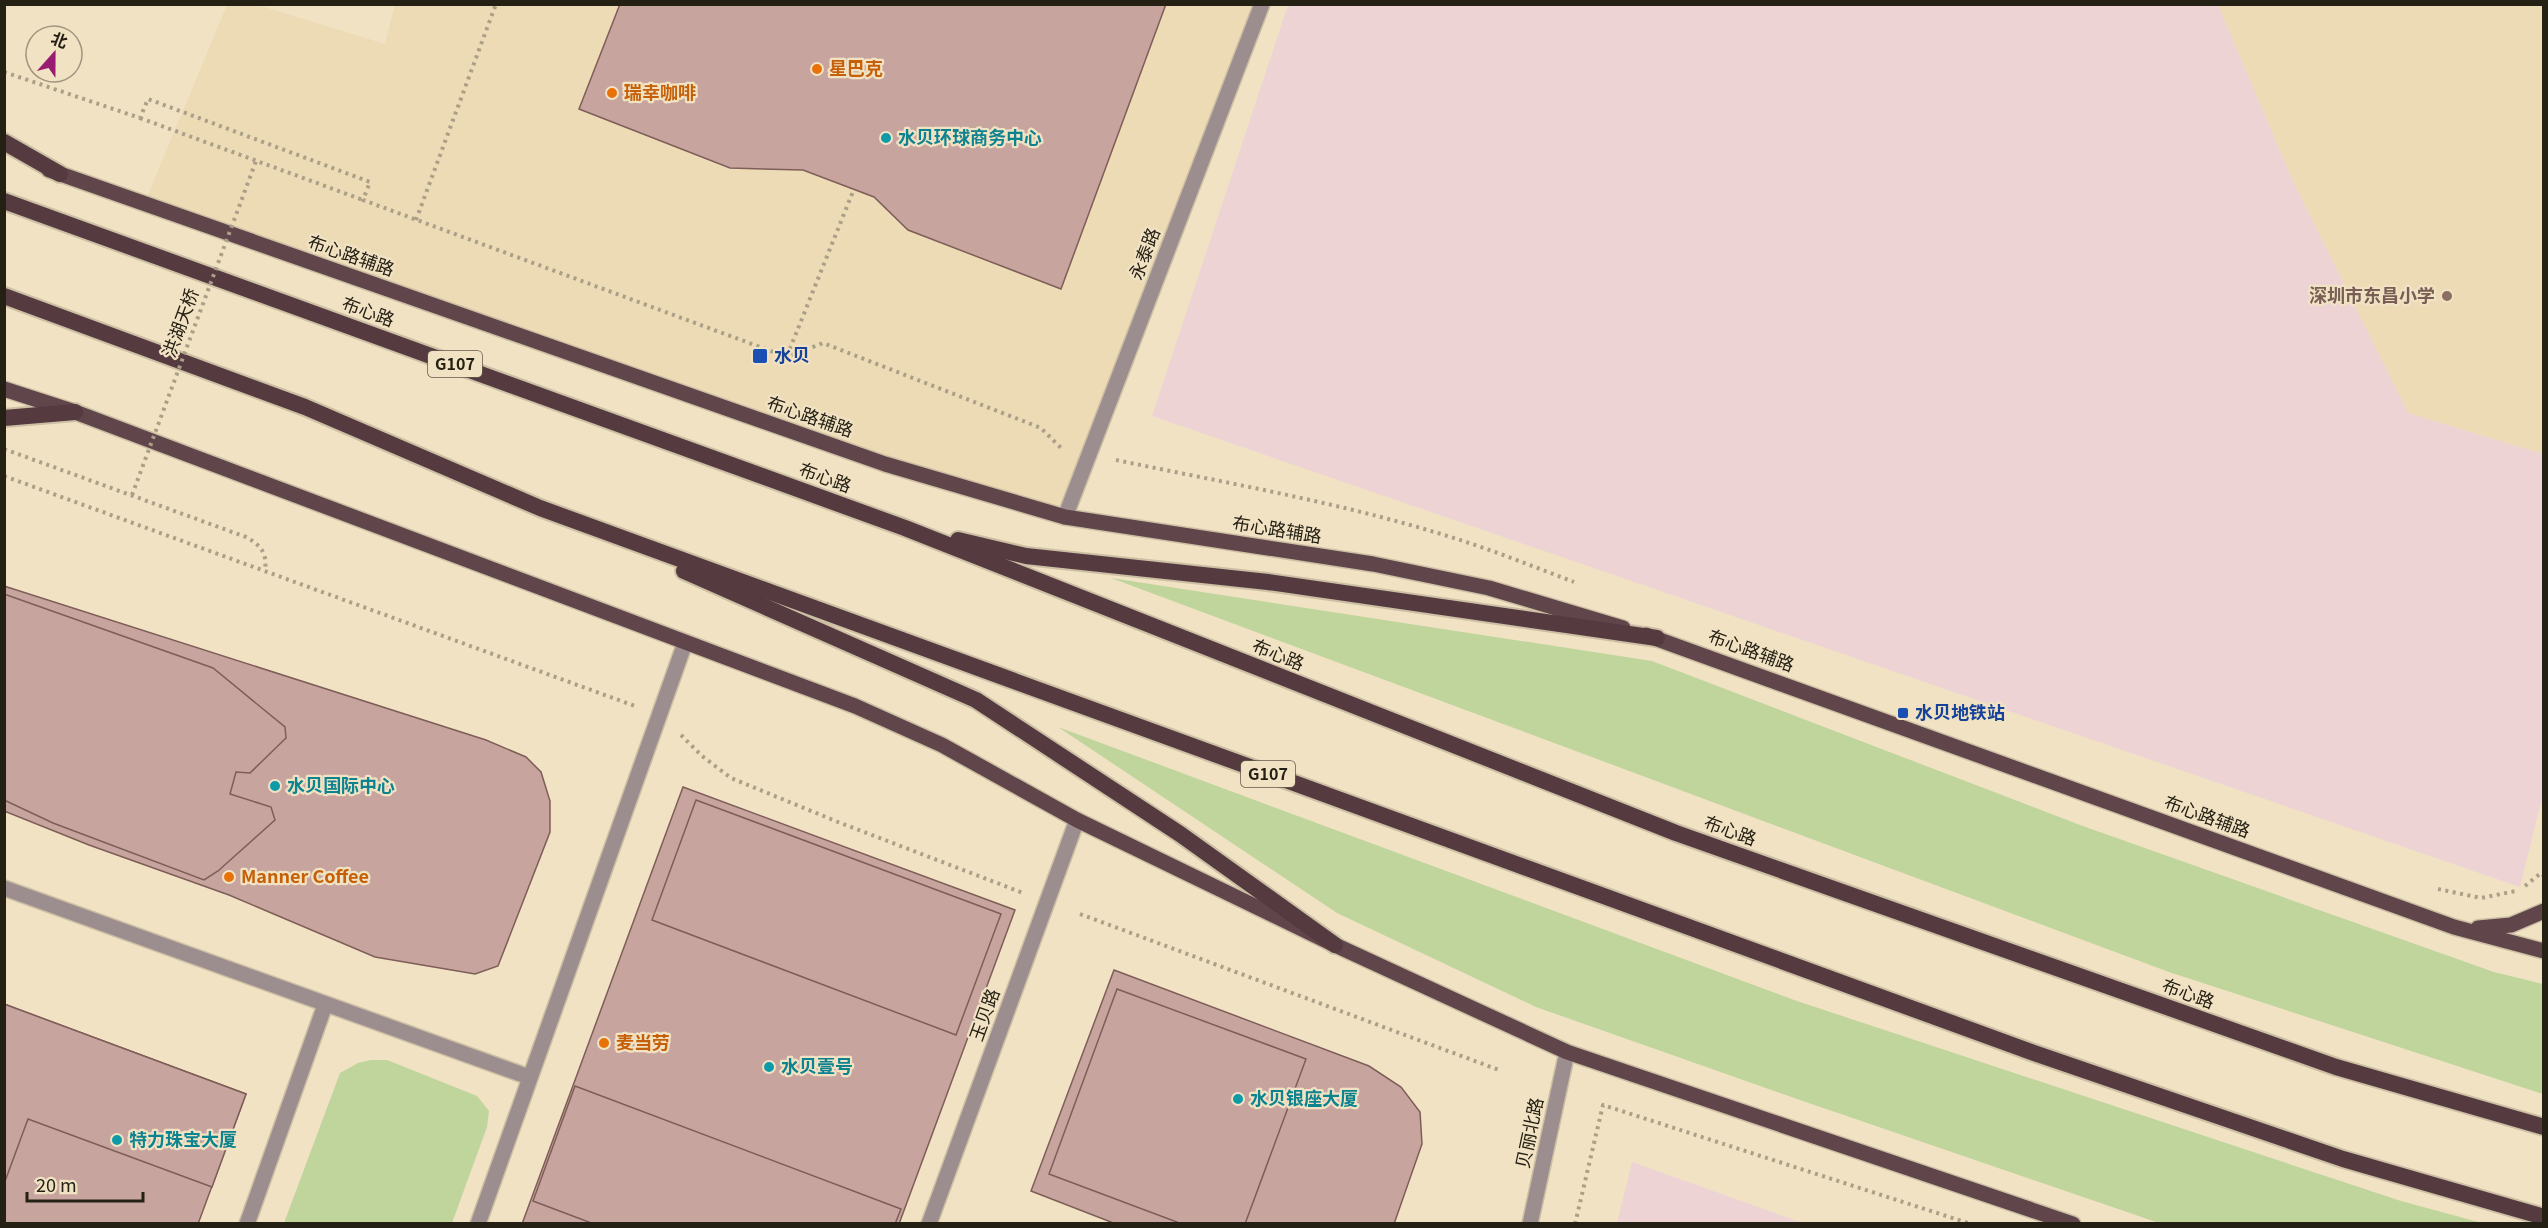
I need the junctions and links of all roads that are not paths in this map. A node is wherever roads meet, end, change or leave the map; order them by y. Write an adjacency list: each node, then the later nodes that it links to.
1 (1262, 4): 11 (street, 永泰路)
2 (4, 142): 4 (highway)
3 (4, 151): 4 (main road, 布心路辅路)
4 (60, 174): 11 (main road, 布心路辅路)
5 (4, 201): 12 (highway, 布心路 / G107)
6 (4, 296): 10 (highway, G107)
7 (4, 389): 8 (main road)
8 (75, 412): 9 (highway); 14 (main road)
9 (4, 418)
10 (540, 508): 19 (highway); 25 (highway, G107)
11 (1065, 517): 13 (main road, 布心路辅路)
12 (905, 528): 13 (highway); 24 (highway, 布心路 / G107)
13 (1657, 638): 18 (main road, 布心路辅路)
14 (686, 643): 15 (main road); 23 (street)
15 (1077, 820): 19 (main road); 26 (street, 玉贝路)
16 (4, 888): 21 (street)
17 (2544, 911): 18 (main road)
18 (2454, 927): 20 (main road, 布心路辅路)
19 (1335, 945): 22 (main road)
20 (2544, 951)
21 (325, 1005): 23 (street); 27 (street)
22 (1568, 1052): 29 (street, 贝丽北路); 30 (main road)
23 (529, 1077): 28 (street)
24 (2544, 1127)
25 (2544, 1217)
26 (934, 1222)
27 (247, 1224)
28 (478, 1224)
29 (1530, 1224)
30 (2073, 1224)

